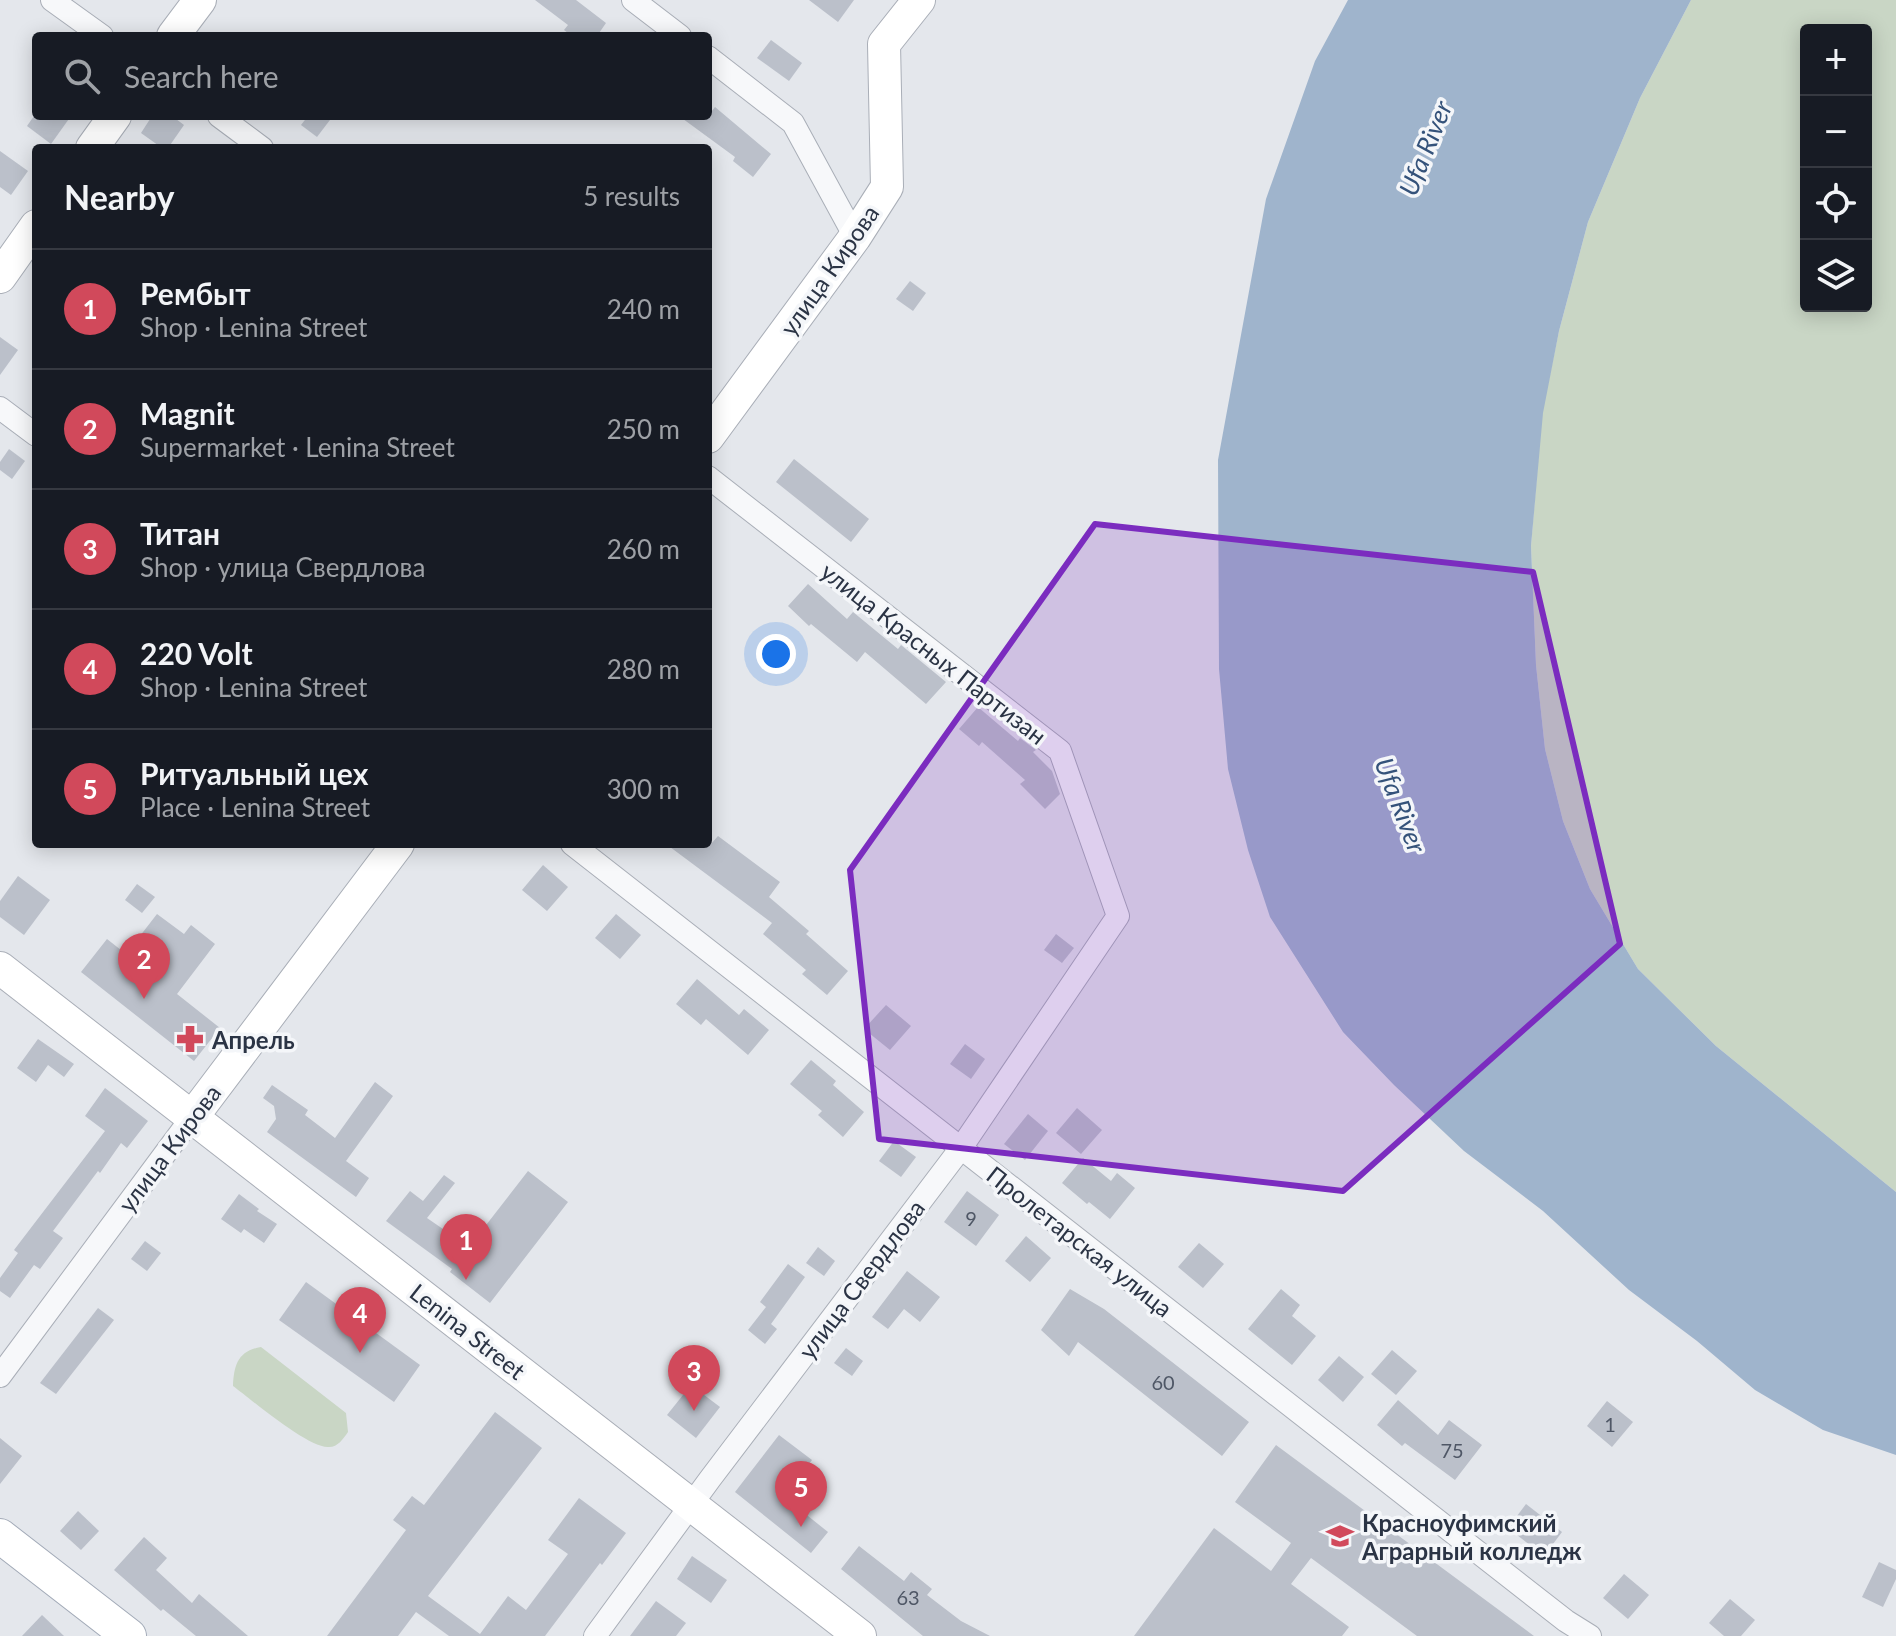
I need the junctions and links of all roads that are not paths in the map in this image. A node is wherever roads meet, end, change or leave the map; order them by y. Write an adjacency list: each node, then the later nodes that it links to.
1 (52, 0): 5 (street)
2 (200, 0): 6 (main road)
3 (633, 0): 7 (street)
4 (919, 0): 14 (main road, улица Кирова)
5 (96, 32)
6 (176, 32)
7 (675, 32)
8 (712, 60): 14 (street)
9 (112, 120): 11 (main road)
10 (224, 120): 12 (street)
11 (95, 144)
12 (257, 144)
13 (32, 232): 15 (main road)
14 (855, 237): 18 (main road, улица Кирова)
15 (0, 277)
16 (0, 408): 17 (street)
17 (32, 432)
18 (712, 432)
19 (712, 480): 22 (street, улица Красных Партизан)
20 (395, 848): 24 (main road, улица Кирова)
21 (577, 848): 25 (street, Пролетарская улица)
22 (1118, 916): 25 (street, улица Свердлова)
23 (0, 968): 24 (main road, Lenina Street)
24 (193, 1116): 26 (street, улица Кирова); 27 (main road, Lenina Street)
25 (961, 1148): 27 (street, улица Свердлова); 32 (street, Пролетарская улица)
26 (0, 1376)
27 (691, 1505): 30 (street, улица Свердлова); 31 (main road, Lenina Street)
28 (0, 1536): 29 (main road)
29 (129, 1636)
30 (595, 1636)
31 (860, 1636)
32 (1590, 1636)

